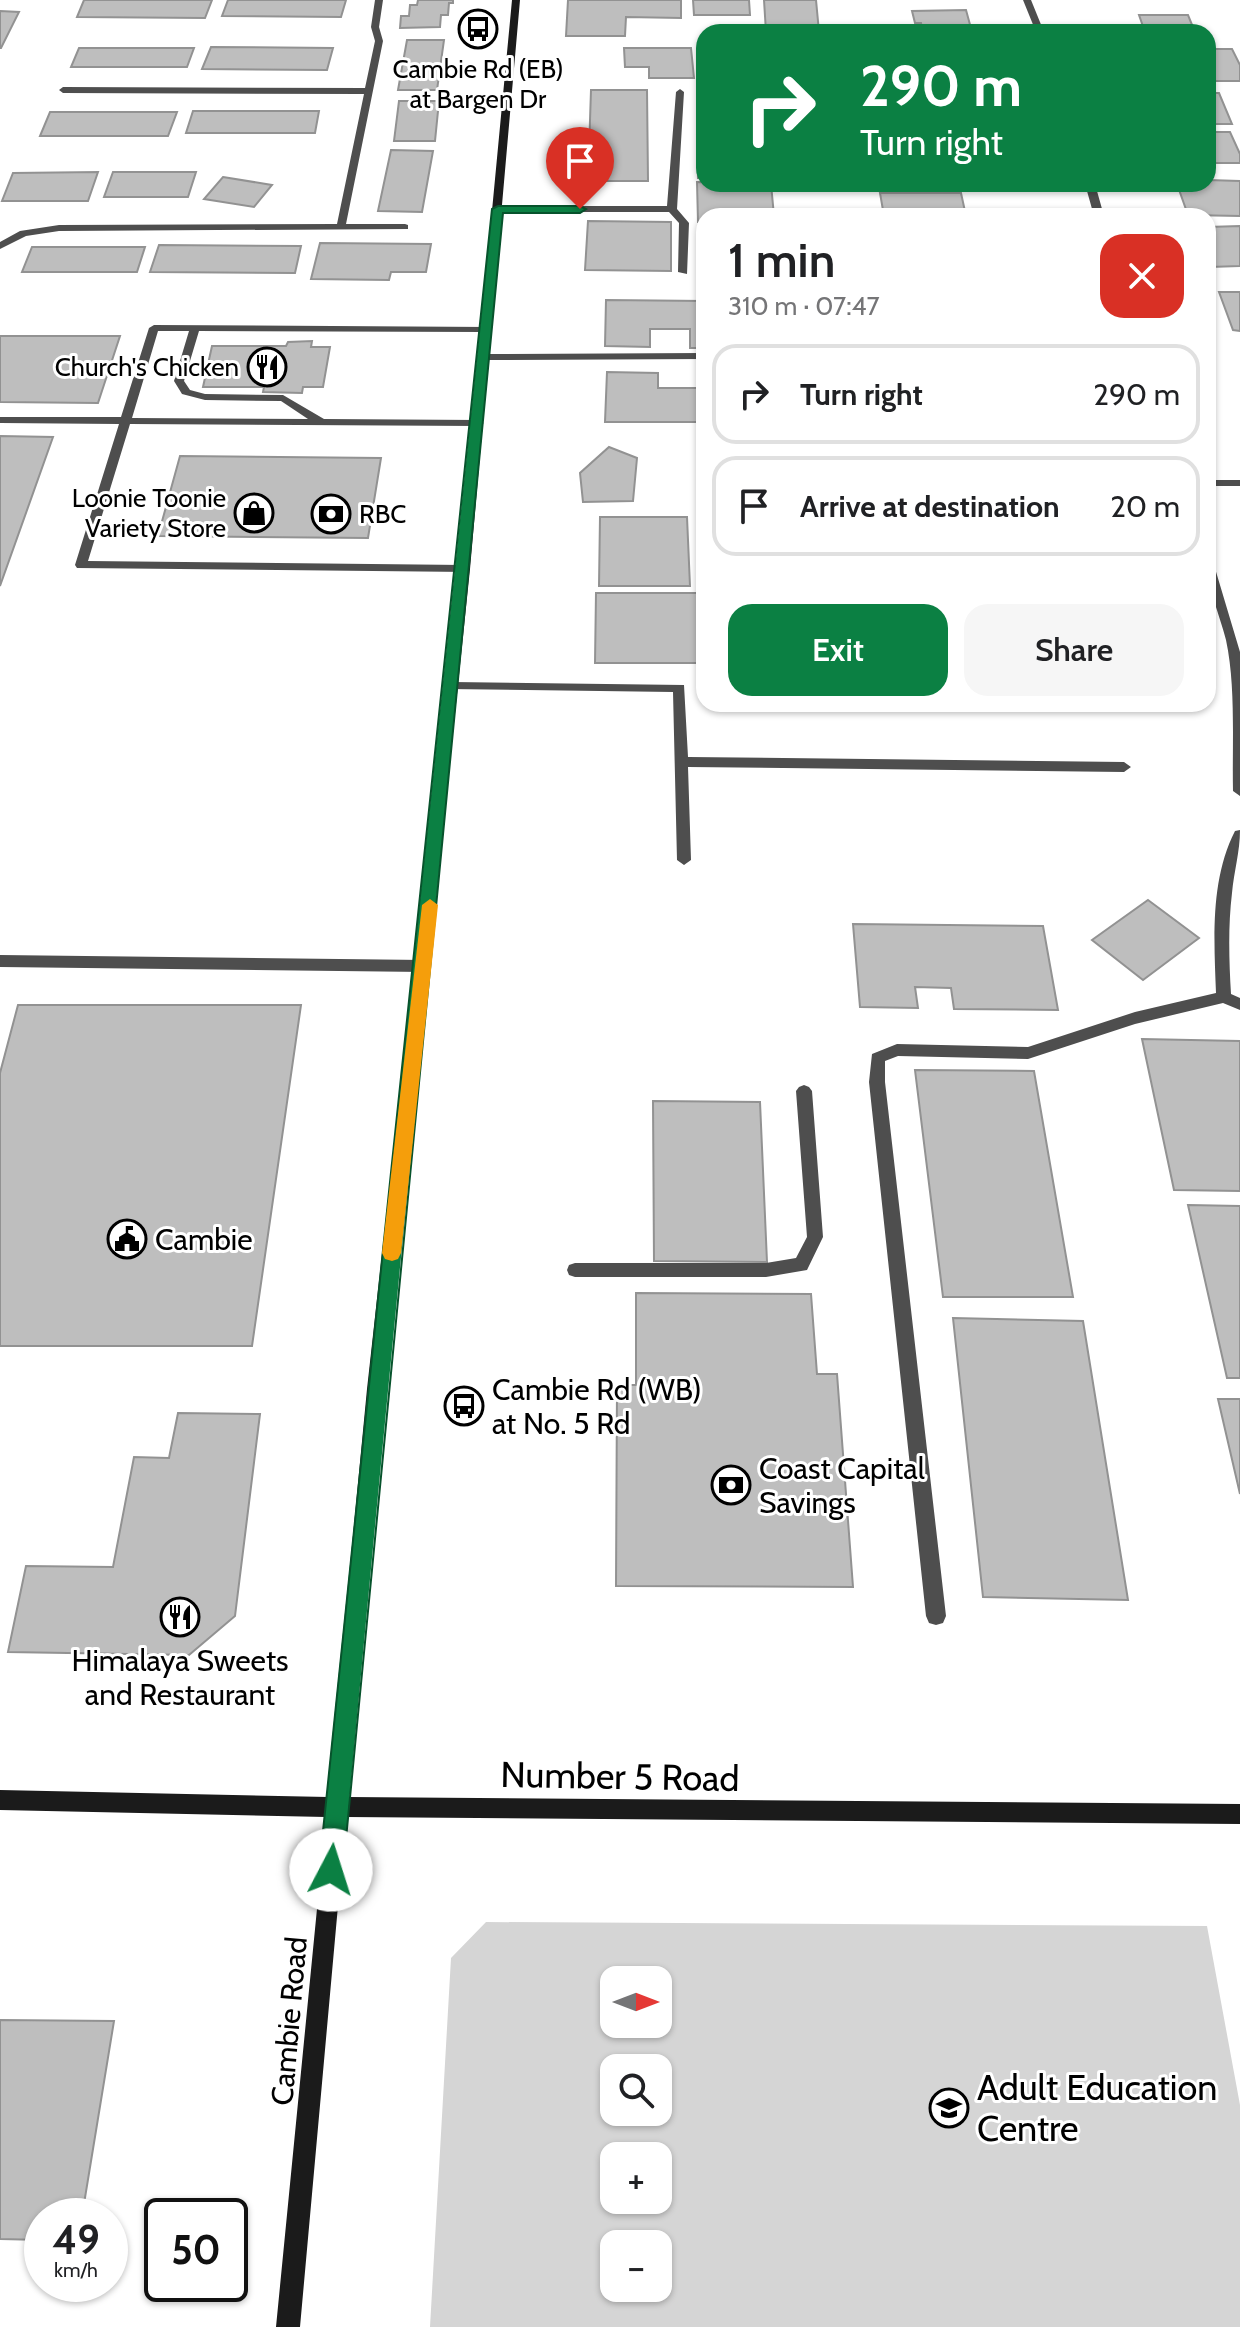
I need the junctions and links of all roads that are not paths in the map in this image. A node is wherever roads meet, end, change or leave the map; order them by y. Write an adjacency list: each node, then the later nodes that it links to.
1 (379, 0): 6 (street)
2 (516, 0): 8 (main road, Cambie Road)
3 (1027, 0): 4 (street)
4 (1037, 24)
5 (63, 90): 6 (street)
6 (368, 91): 10 (street)
7 (680, 92): 9 (street)
8 (498, 209): 9 (street); 15 (main road, Cambie Road)
9 (672, 209): 13 (street)
10 (341, 227): 11 (street); 12 (street)
11 (405, 227)
12 (0, 246)
13 (683, 272)
14 (195, 328): 15 (street); 18 (street); 20 (street)
15 (485, 329): 17 (main road, Cambie Road)
16 (696, 356): 17 (street)
17 (483, 357): 21 (main road, Cambie Road)
18 (127, 419): 19 (street); 20 (street); 24 (street)
19 (0, 420)
20 (321, 422): 21 (street)
21 (478, 423): 24 (main road, Cambie Road)
22 (1216, 483): 23 (street)
23 (1240, 483)
24 (464, 569): 26 (main road, Cambie Road)
25 (1216, 590): 29 (street)
26 (452, 686): 27 (street); 33 (main road, Cambie Road)
27 (681, 762): 28 (street); 31 (street)
28 (1124, 767)
29 (1240, 791)
30 (1240, 835): 34 (street)
31 (684, 860)
32 (0, 961): 33 (street)
33 (424, 966): 40 (main road, Cambie Road)
34 (1224, 997): 35 (street); 38 (street)
35 (1240, 1004)
36 (804, 1091): 37 (street)
37 (575, 1270)
38 (936, 1616)
39 (0, 1800): 40 (main road, Number 5 Road)
40 (337, 1807): 41 (main road, Number 5 Road); 42 (main road, Cambie Road)
41 (1240, 1814)
42 (288, 2327)

